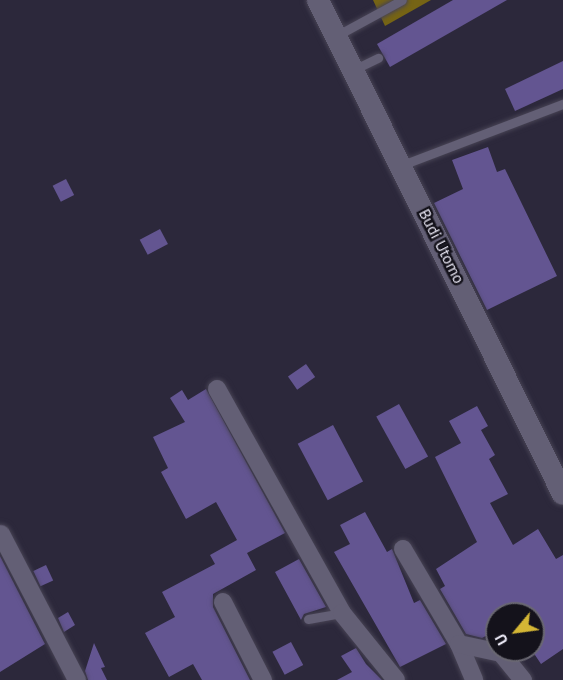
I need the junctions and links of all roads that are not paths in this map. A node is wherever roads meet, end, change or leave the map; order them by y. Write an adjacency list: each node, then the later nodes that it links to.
1 (318, 0): 3 (street, Budi Utomo)
2 (402, 0): 3 (lane)
3 (336, 36): 5 (street, Budi Utomo)
4 (378, 58): 5 (lane)
5 (353, 70): 7 (street, Budi Utomo)
6 (563, 104): 7 (lane)
7 (402, 165): 9 (street, Budi Utomo)
8 (217, 389): 13 (street)
9 (563, 494)
10 (1, 534): 16 (street)
11 (403, 549): 15 (street)
12 (223, 602): 17 (street)
13 (342, 613): 14 (lane); 18 (street)
14 (308, 619)
15 (459, 644): 19 (street); 20 (street)
16 (77, 680)
17 (263, 680)
18 (396, 680)
19 (474, 680)
20 (523, 680)

